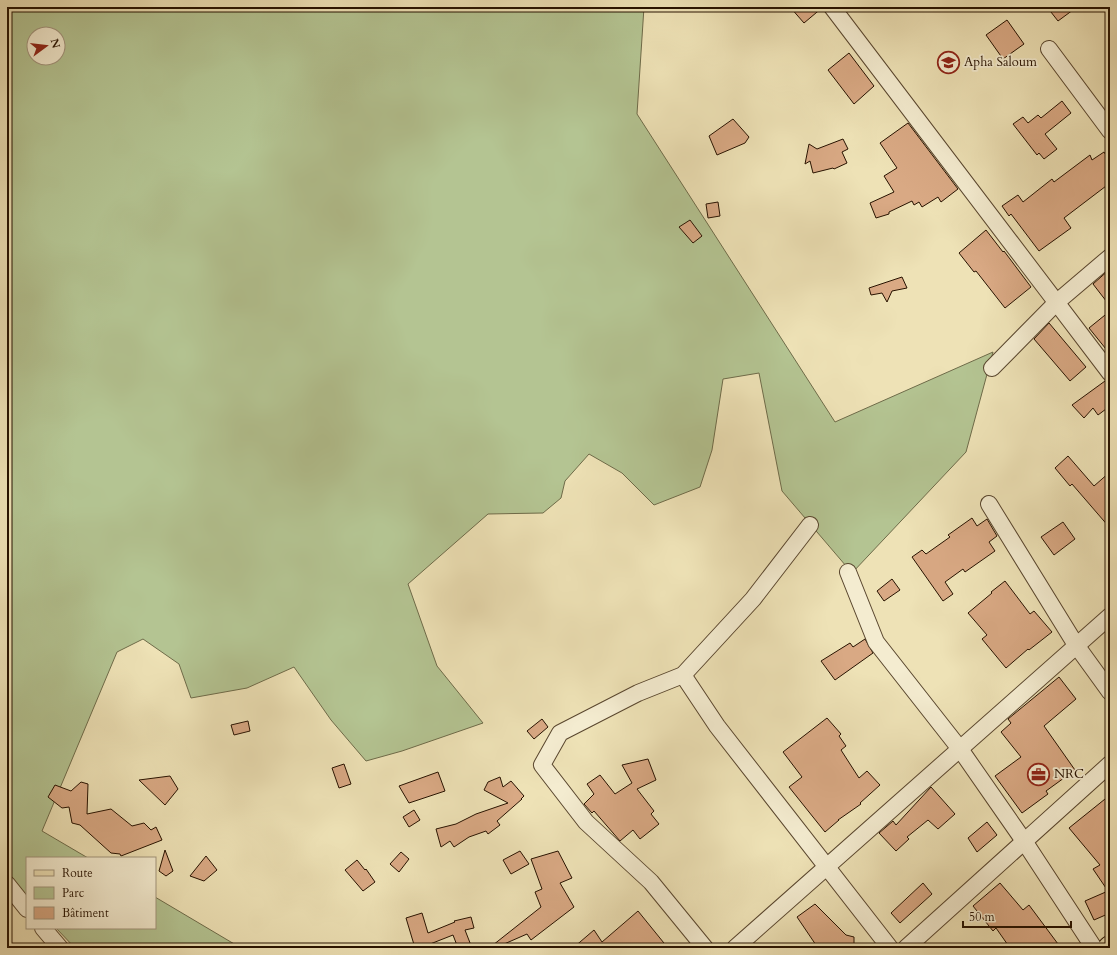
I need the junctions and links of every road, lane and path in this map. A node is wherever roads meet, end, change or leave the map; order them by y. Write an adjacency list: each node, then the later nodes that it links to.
1 (832, 7): 5 (street)
2 (1049, 48): 3 (street)
3 (1110, 131)
4 (1110, 257): 5 (street)
5 (1057, 302): 6 (street); 7 (street)
6 (992, 368)
7 (1110, 373)
8 (989, 504): 12 (street)
9 (810, 525): 13 (street)
10 (848, 572): 15 (street)
11 (1110, 616): 12 (street)
12 (1076, 645): 14 (street); 15 (street)
13 (683, 675): 18 (street); 23 (street)
14 (1110, 692)
15 (960, 749): 17 (street); 18 (street)
16 (1110, 764): 17 (street)
17 (1024, 841): 26 (street); 27 (street)
18 (827, 867): 24 (street); 25 (street)
19 (7, 884): 20 (street)
20 (26, 907)
21 (44, 929): 22 (street)
22 (60, 948)
23 (705, 948)
24 (735, 948)
25 (890, 948)
26 (906, 948)
27 (1094, 948)

